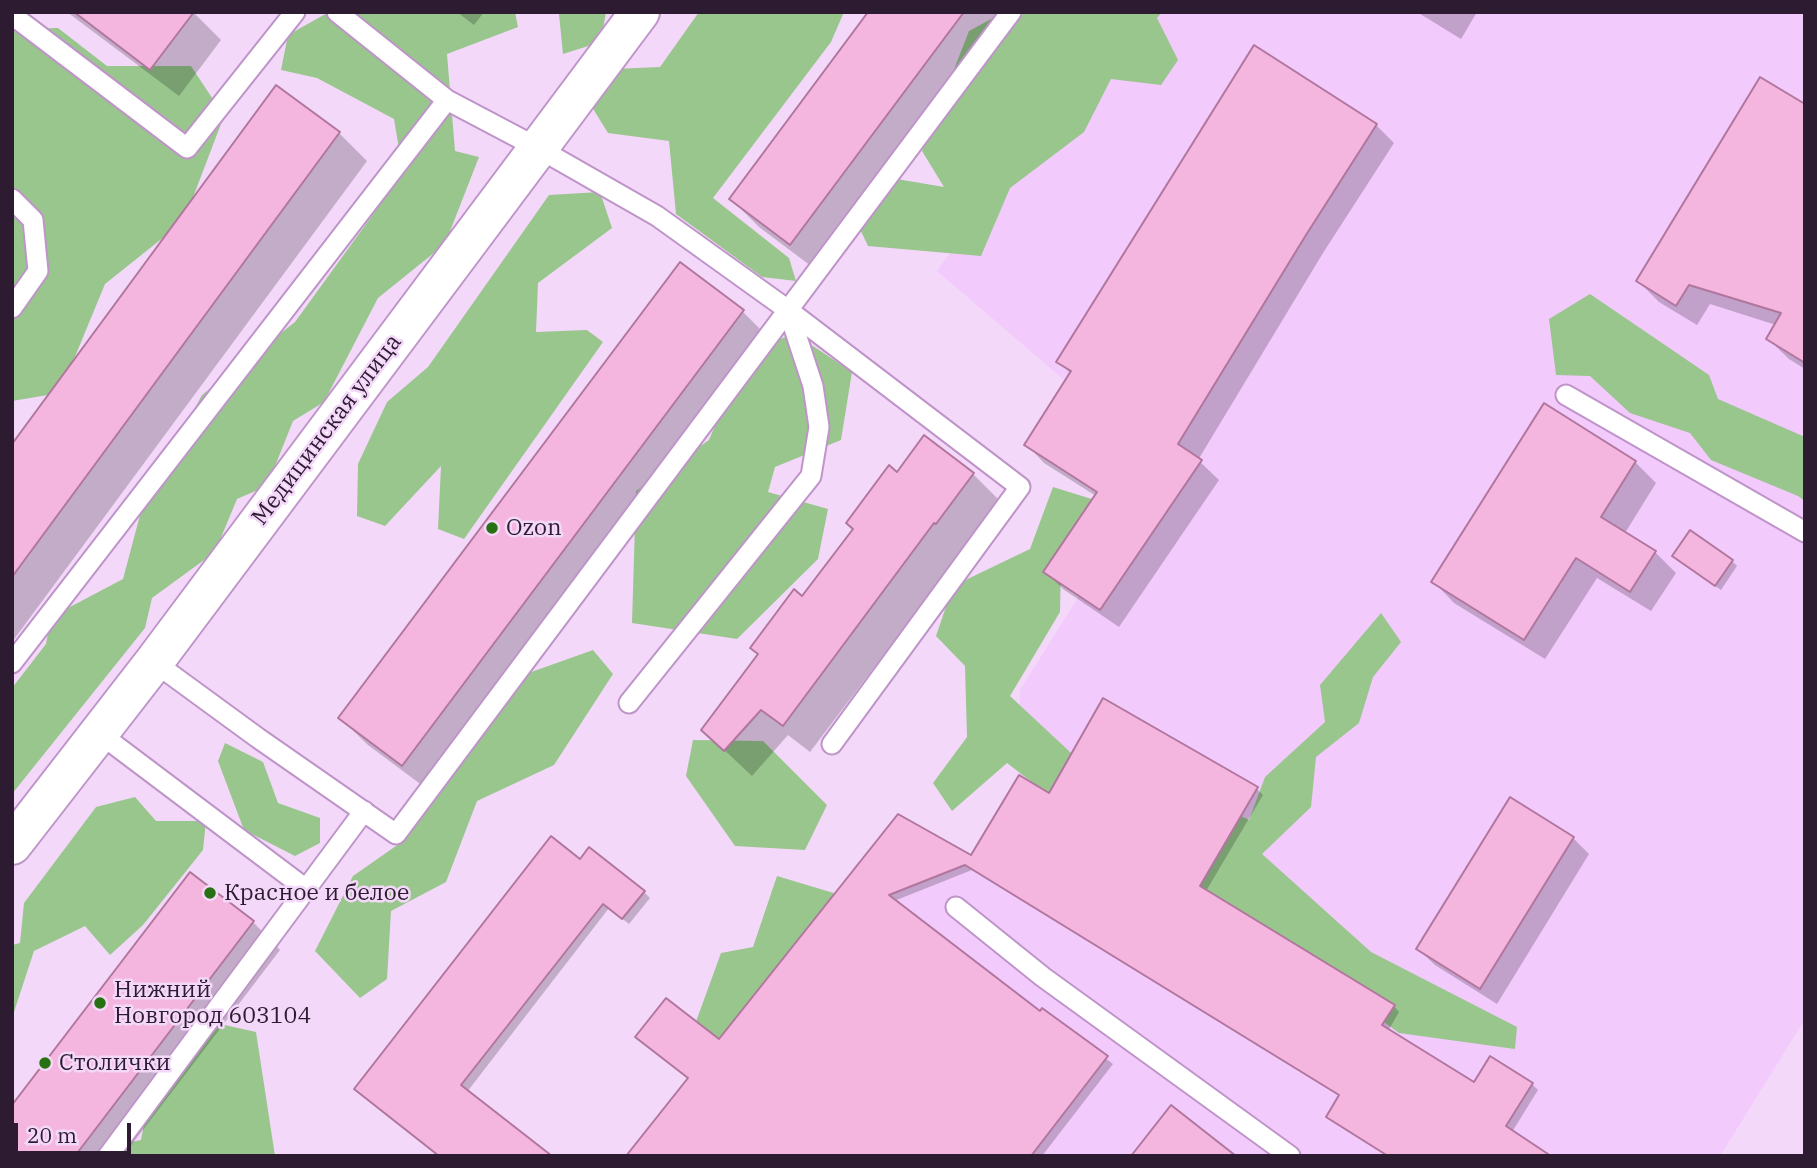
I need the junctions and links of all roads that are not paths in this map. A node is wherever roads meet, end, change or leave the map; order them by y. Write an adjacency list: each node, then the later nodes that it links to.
1 (295, 12): 5 (lane)
2 (337, 12): 6 (lane)
3 (640, 12): 7 (street, Медицинская улица)
4 (1011, 12): 10 (lane)
5 (12, 15)
6 (447, 100): 7 (lane); 14 (lane)
7 (538, 148): 10 (lane); 13 (street, Медицинская улица)
8 (12, 199): 9 (lane)
9 (12, 308)
10 (788, 310): 15 (lane); 17 (lane); 18 (lane)
11 (1566, 395): 12 (lane)
12 (1805, 532)
13 (154, 662): 16 (street, Медицинская улица); 18 (lane)
14 (12, 663)
15 (629, 703)
16 (99, 733): 19 (street, Медицинская улица); 20 (lane)
17 (832, 744)
18 (364, 811): 20 (lane)
19 (12, 845)
20 (306, 889): 22 (lane)
21 (956, 907): 23 (lane)
22 (108, 1156)
23 (1290, 1156)

